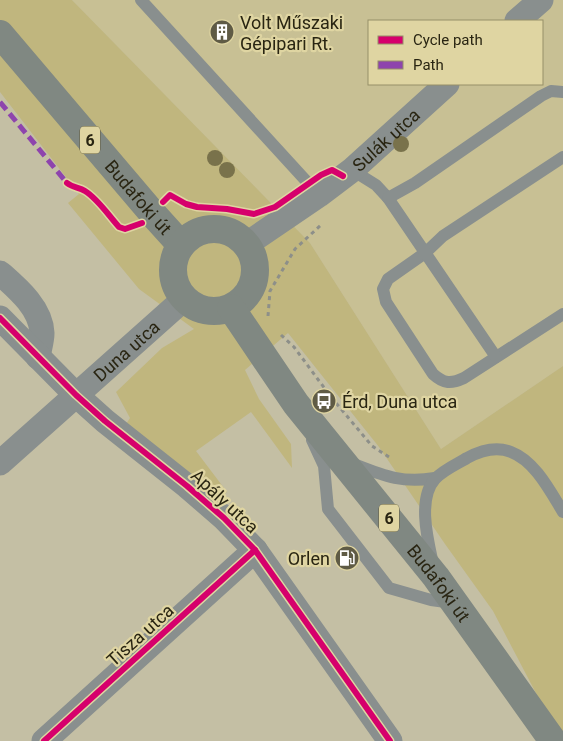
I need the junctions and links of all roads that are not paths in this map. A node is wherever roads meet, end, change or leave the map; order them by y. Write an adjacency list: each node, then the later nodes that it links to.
1 (141, 0): 10 (lane)
2 (541, 0): 3 (street)
3 (518, 20)
4 (0, 34): 12 (main road, Budafoki út / 6)
5 (446, 85): 8 (street, Sulák utca)
6 (563, 92): 9 (lane)
7 (563, 157): 13 (lane)
8 (352, 170): 9 (lane); 10 (street, Sulák utca)
9 (388, 198): 13 (lane)
10 (324, 206): 11 (street, Sulák utca)
11 (247, 244): 12 (main road); 16 (main road)
12 (182, 245): 15 (main road)
13 (426, 253): 20 (lane); 20 (lane)
14 (0, 273): 19 (street)
15 (184, 299): 16 (main road); 21 (street, Duna utca)
16 (231, 308): 22 (main road, Budafoki út / 6)
17 (563, 314): 20 (lane)
18 (0, 318): 19 (street, Apály utca)
19 (38, 357): 21 (street, Apály utca)
20 (496, 357)
21 (76, 395): 24 (street, Duna utca); 27 (street, Apály utca)
22 (296, 404): 23 (main road, Budafoki út / 6); 29 (lane)
23 (342, 460): 25 (lane); 28 (main road, Budafoki út / 6)
24 (0, 463)
25 (435, 478): 26 (lane); 28 (lane)
26 (563, 512)
27 (255, 550): 31 (street, Tisza utca); 32 (street, Apály utca)
28 (436, 577): 29 (main road, Budafoki út / 6)
29 (456, 604): 30 (main road, Budafoki út / 6)
30 (528, 704): 33 (main road); 34 (main road, Budafoki út / 6)
31 (44, 741)
32 (390, 741)
33 (540, 741)
34 (553, 741)

